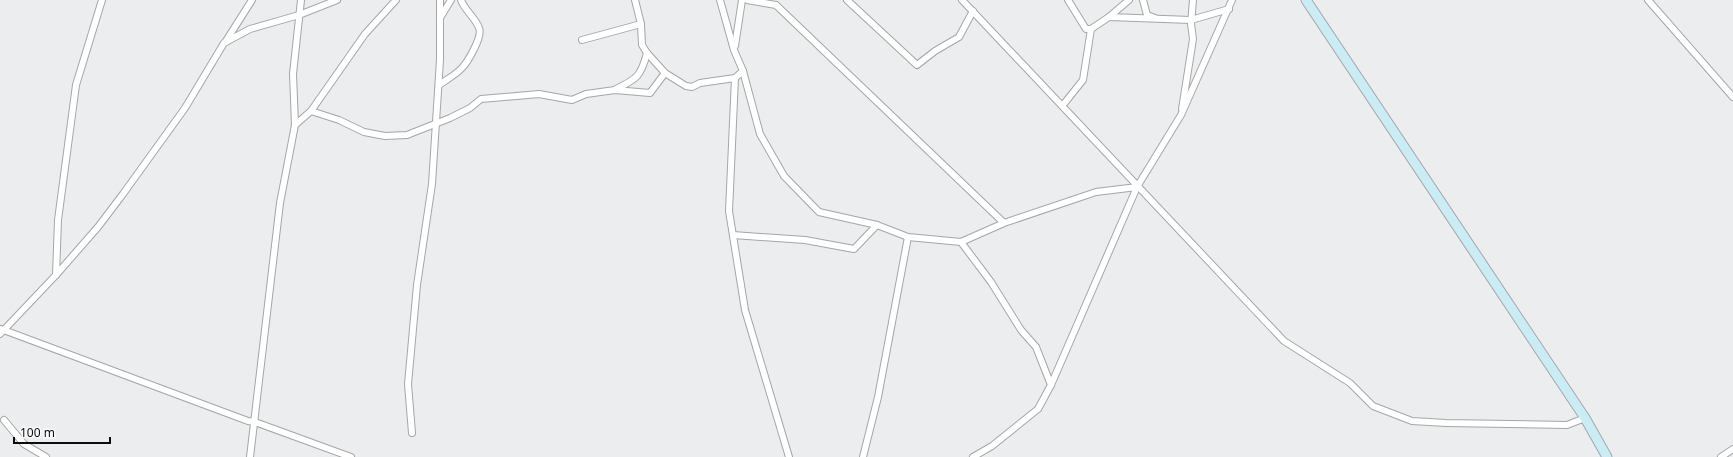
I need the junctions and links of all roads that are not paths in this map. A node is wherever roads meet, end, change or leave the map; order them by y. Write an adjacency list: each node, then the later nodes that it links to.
1 (102, 0): 52 (street)
2 (252, 0): 32 (street)
3 (301, 0): 24 (street)
4 (337, 0): 24 (street)
5 (396, 0): 42 (street)
6 (440, 0): 26 (street)
7 (451, 0): 26 (street)
8 (461, 0): 38 (street)
9 (636, 0): 29 (street)
10 (720, 0): 33 (street)
11 (740, 0): 33 (street)
12 (748, 0): 47 (street)
13 (847, 0): 23 (street)
14 (962, 0): 23 (street)
15 (1068, 0): 30 (street)
16 (1129, 0): 25 (street)
17 (1143, 0): 27 (street)
18 (1193, 0): 28 (street)
19 (1232, 0): 22 (street)
20 (1306, 0): 55 (street)
21 (1648, 0): 40 (street)
22 (1229, 9): 28 (street); 43 (street)
23 (973, 11): 41 (street)
24 (299, 15): 32 (street); 45 (street)
25 (1109, 17): 27 (street); 30 (street)
26 (440, 18): 38 (street)
27 (1160, 20): 28 (street)
28 (1191, 20): 43 (street)
29 (641, 24): 31 (street); 34 (street)
30 (1091, 28): 41 (street)
31 (582, 40)
32 (224, 43): 52 (street)
33 (734, 50): 35 (street)
34 (647, 53): 36 (street); 39 (street)
35 (742, 71): 37 (street); 48 (street)
36 (665, 73): 37 (street); 39 (street)
37 (735, 78): 49 (street)
38 (439, 86): 44 (street)
39 (614, 90): 44 (street)
40 (1733, 97)
41 (1062, 105): 46 (street)
42 (311, 111): 44 (street); 45 (street)
43 (1181, 115): 46 (street)
44 (436, 122): 58 (street)
45 (295, 125): 57 (street)
46 (1137, 187): 47 (street); 54 (street); 55 (street)
47 (1004, 223): 51 (street)
48 (877, 225): 49 (street); 50 (street)
49 (733, 235): 63 (street)
50 (908, 237): 51 (street); 64 (street)
51 (961, 242): 54 (street)
52 (56, 275): 53 (street)
53 (1, 331): 57 (street)
54 (1051, 385): 65 (street)
55 (1585, 418): 66 (street)
56 (4, 420): 60 (street)
57 (255, 422): 61 (street); 62 (street)
58 (412, 433)
59 (1733, 449): 67 (street)
60 (46, 457)
61 (250, 457)
62 (351, 457)
63 (789, 457)
64 (863, 457)
65 (973, 457)
66 (1607, 457)
67 (1721, 457)

